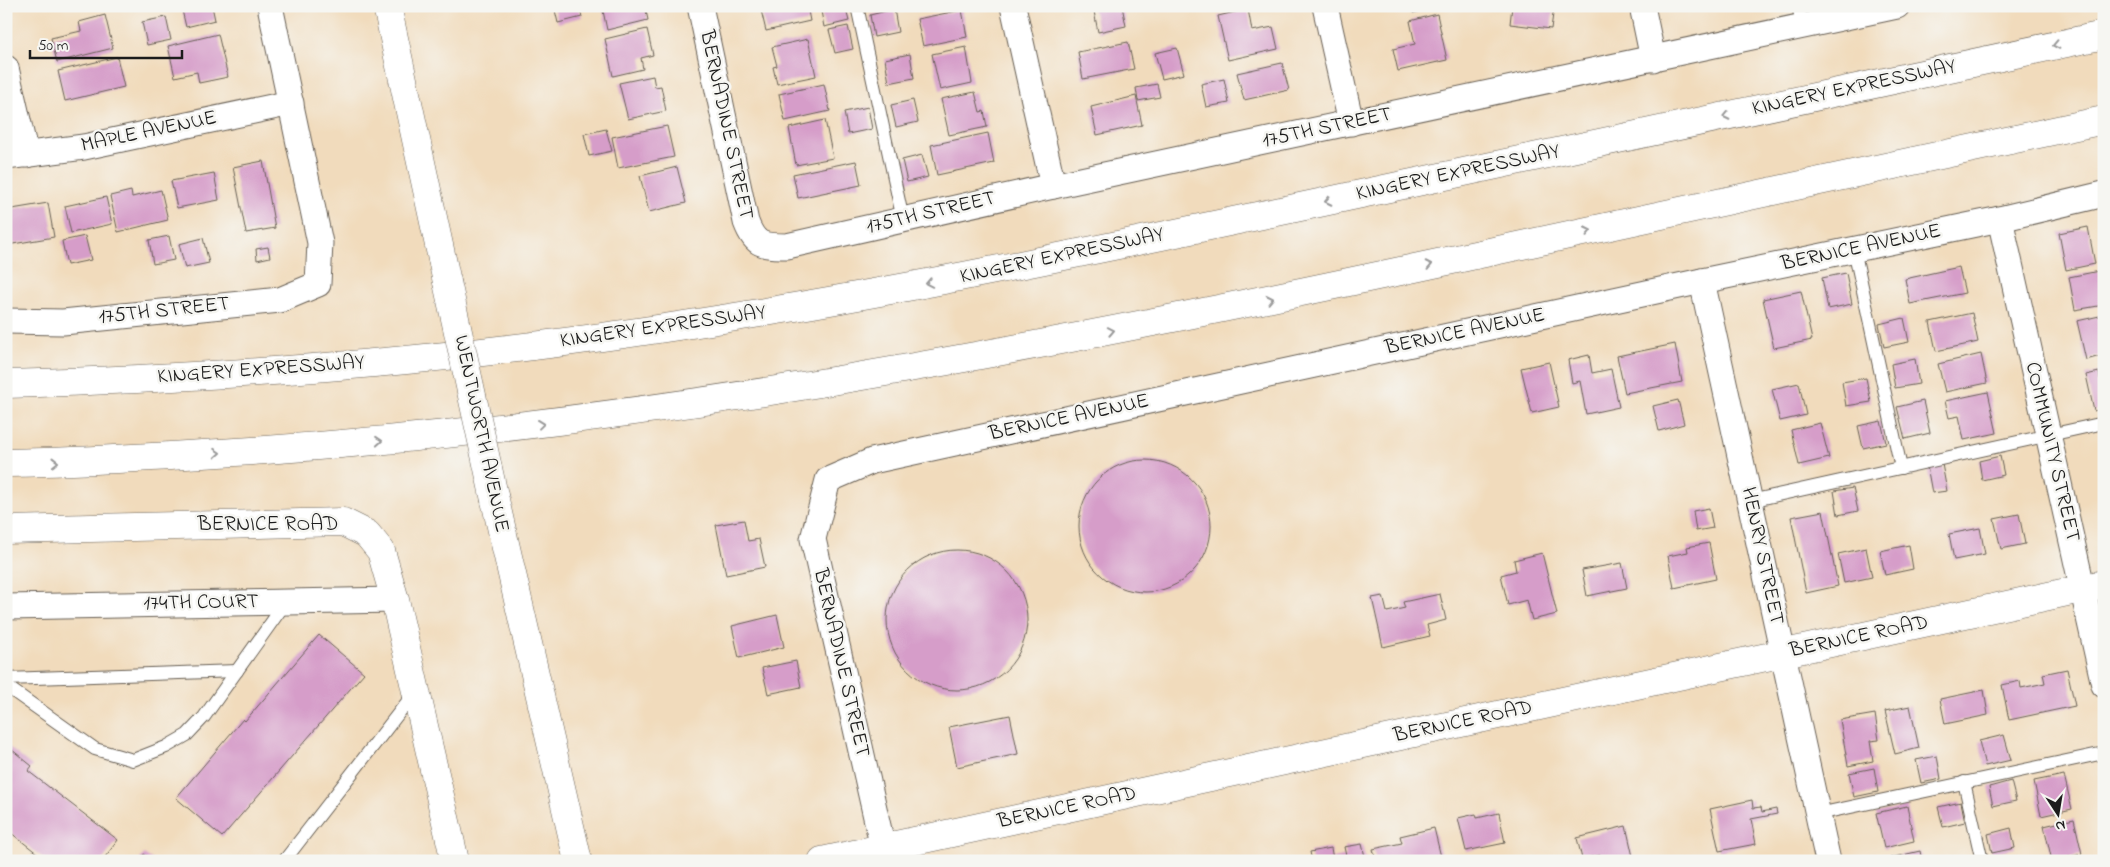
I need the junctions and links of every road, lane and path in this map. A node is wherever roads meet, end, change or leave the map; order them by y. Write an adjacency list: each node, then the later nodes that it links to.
1 (270, 6): 13 (street)
2 (387, 6): 49 (main road, WENTWORTH AVENUE, bridge)
3 (700, 6): 21 (street, BERNADINE STREET)
4 (857, 6): 20 (lane)
5 (1013, 6): 17 (street)
6 (1325, 6): 15 (street)
7 (1642, 6): 11 (street)
8 (1898, 6): 9 (street, 175TH STREET)
9 (1801, 16): 11 (street, 175TH STREET)
10 (2104, 35): 25 (main road, KINGERY EXPRESSWAY, one-way to 25)
11 (1653, 59): 15 (street, 175TH STREET)
12 (6, 68): 16 (street)
13 (291, 103): 16 (street, MAPLE AVENUE); 24 (street, 175TH STREET)
14 (2104, 120): 28 (main road, one-way to 14)
15 (1352, 123): 17 (street, 175TH STREET)
16 (16, 156)
17 (1053, 186): 20 (street, 175TH STREET)
18 (2104, 194): 19 (street, BERNICE AVENUE)
19 (2000, 219): 22 (street, BERNICE AVENUE); 27 (street, COMMUNITY STREET)
20 (903, 220): 21 (street, 175TH STREET)
21 (758, 242)
22 (1854, 249): 23 (street, BERNICE AVENUE); 29 (lane)
23 (1702, 281): 30 (street, BERNICE AVENUE); 31 (street, HENRY STREET)
24 (6, 321)
25 (6, 384)
26 (2104, 422): 27 (lane)
27 (2048, 435): 29 (lane); 33 (street, COMMUNITY STREET)
28 (6, 463)
29 (1901, 468): 31 (lane)
30 (828, 480): 46 (street, BERNADINE STREET)
31 (1750, 501): 37 (street, HENRY STREET)
32 (6, 530): 34 (main road, BERNICE ROAD)
33 (2093, 586): 37 (main road, BERNICE ROAD); 40 (street, COMMUNITY STREET)
34 (395, 600): 35 (street, 174TH COURT); 42 (main road, BERNICE ROAD)
35 (286, 602): 36 (street, 174TH COURT); 38 (lane)
36 (6, 607)
37 (1783, 653): 45 (street, HENRY STREET); 46 (main road, BERNICE ROAD)
38 (237, 671): 39 (lane); 41 (lane)
39 (6, 679)
40 (2104, 685)
41 (6, 686)
42 (416, 690): 47 (lane); 48 (main road, BERNICE ROAD)
43 (2104, 753): 44 (lane)
44 (1964, 782): 45 (lane); 52 (lane)
45 (1818, 814): 51 (street, HENRY STREET)
46 (883, 848): 50 (main road, BERNICE ROAD)
47 (284, 861)
48 (455, 861)
49 (578, 861)
50 (822, 861)
51 (1828, 861)
52 (1982, 861)

